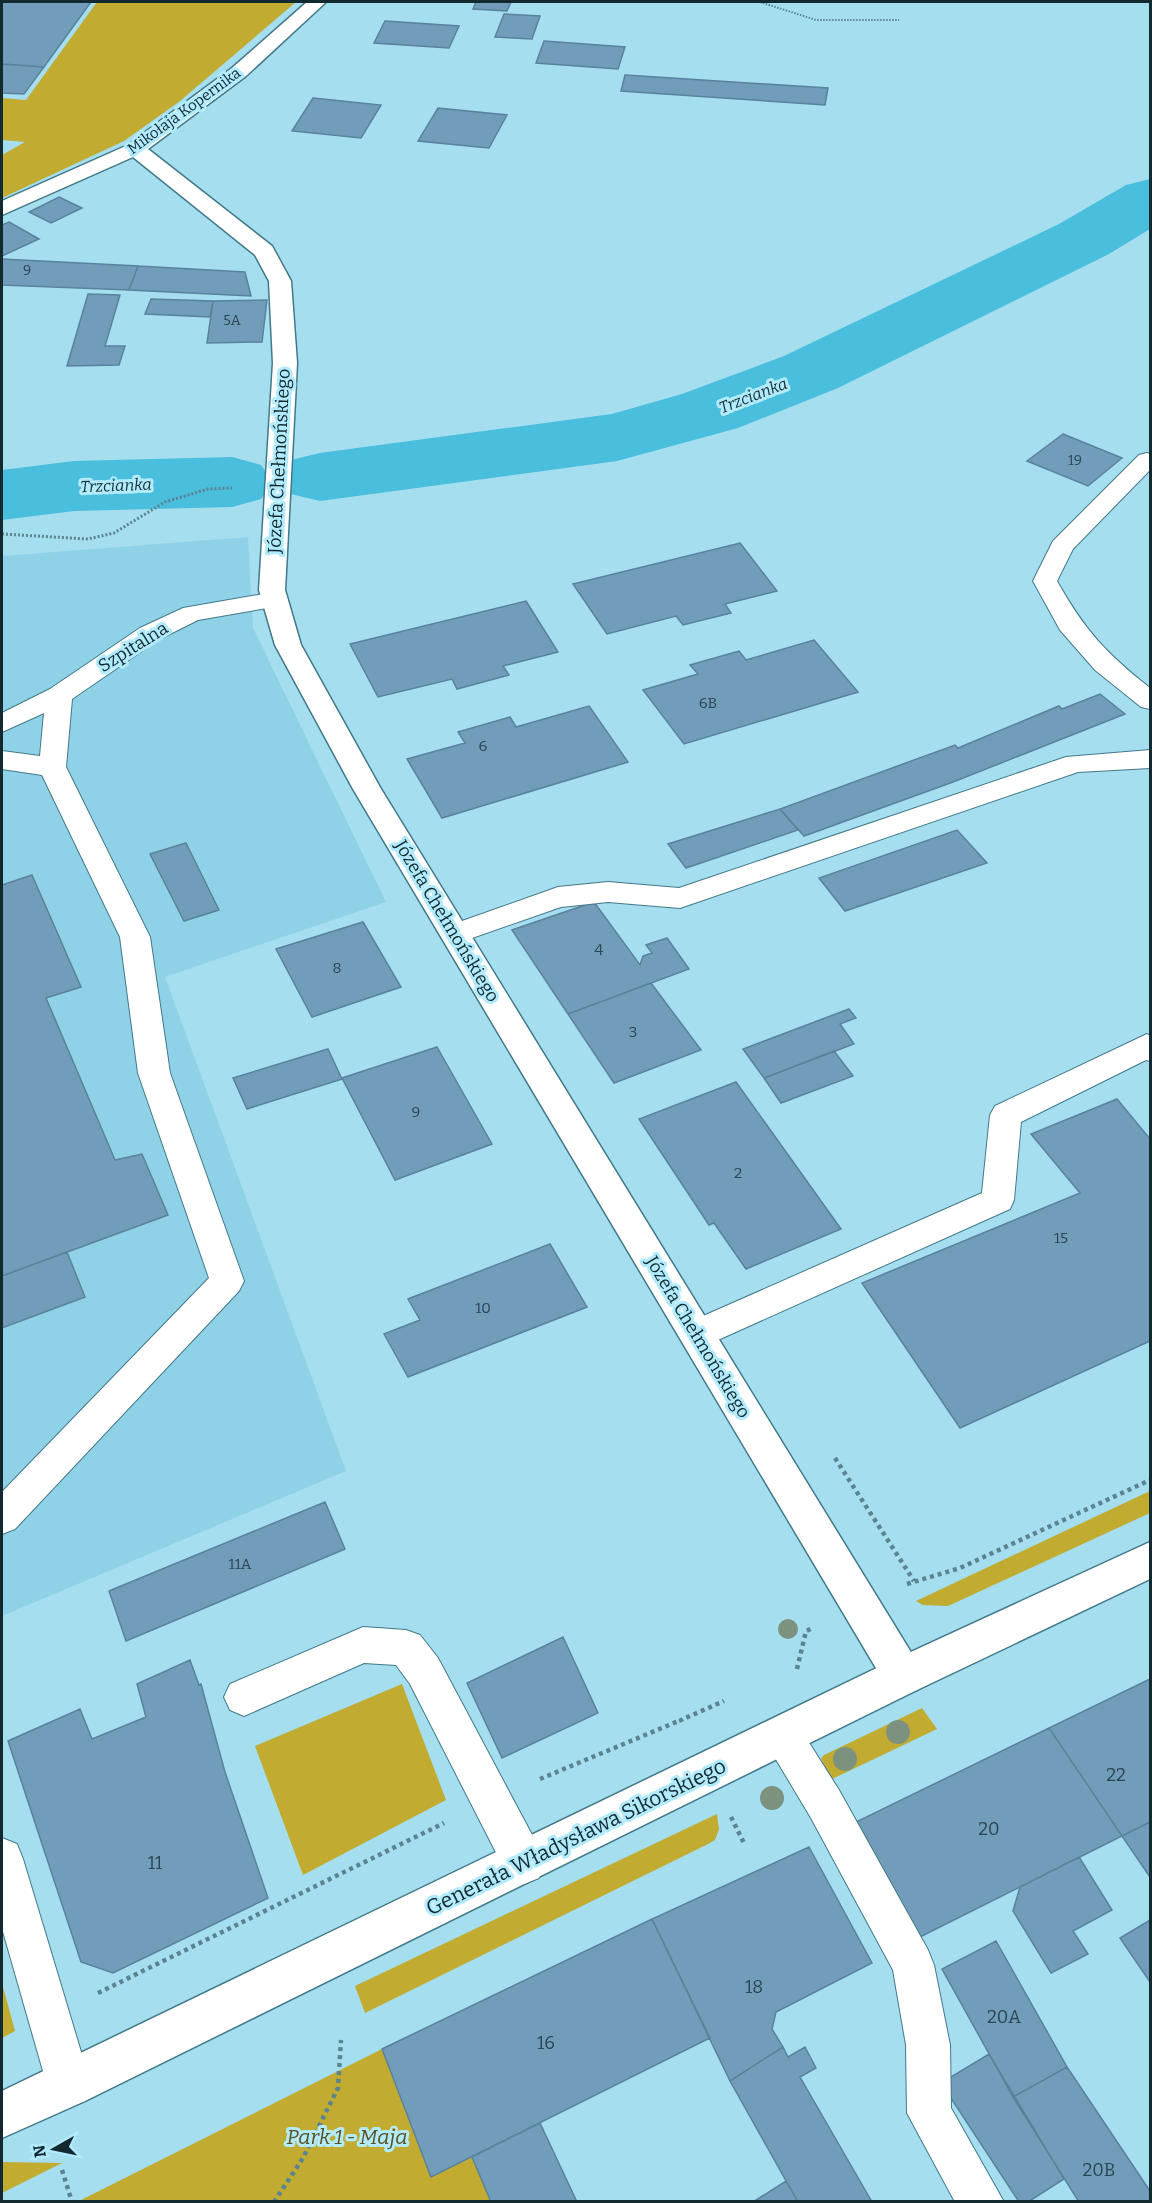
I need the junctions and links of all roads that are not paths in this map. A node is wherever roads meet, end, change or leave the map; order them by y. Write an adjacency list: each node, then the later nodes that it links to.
1 (317, 2): 2 (street, Mikołaja Kopernika)
2 (135, 149): 3 (street, Mikołaja Kopernika); 5 (street, Józefa Chełmońskiego)
3 (2, 209)
4 (1147, 460): 7 (lane)
5 (275, 600): 6 (lane, Szpitalna); 12 (street, Józefa Chełmońskiego)
6 (59, 695): 8 (lane, Szpitalna); 11 (lane)
7 (1150, 701)
8 (2, 723)
9 (1150, 759): 12 (lane)
10 (2, 760): 11 (lane)
11 (52, 767): 15 (lane)
12 (455, 934): 14 (street, Józefa Chełmońskiego)
13 (1150, 1050): 14 (lane)
14 (697, 1334): 17 (street, Józefa Chełmońskiego)
15 (2, 1517)
16 (1150, 1560): 17 (street, Generała Władysława Sikorskiego)
17 (903, 1676): 19 (street, Generała Władysława Sikorskiego)
18 (244, 1697): 21 (lane)
19 (782, 1736): 21 (street, Generała Władysława Sikorskiego); 24 (lane)
20 (2, 1859): 22 (lane)
21 (524, 1863): 22 (street, Generała Władysława Sikorskiego)
22 (69, 2085): 23 (street, Generała Władysława Sikorskiego)
23 (2, 2115)
24 (981, 2202)

